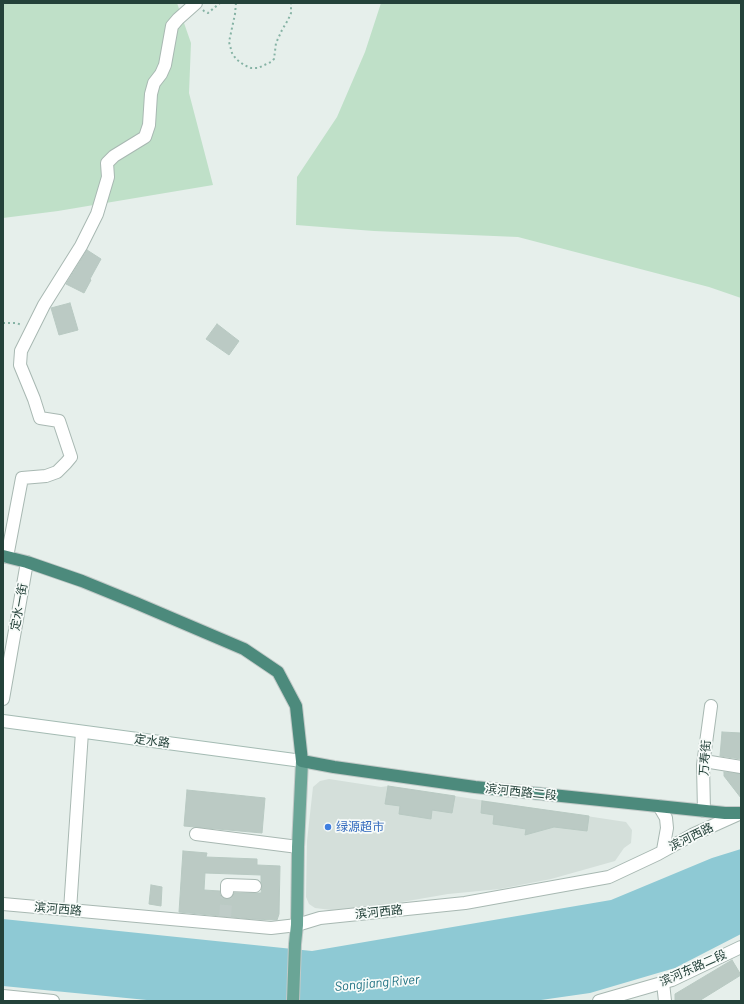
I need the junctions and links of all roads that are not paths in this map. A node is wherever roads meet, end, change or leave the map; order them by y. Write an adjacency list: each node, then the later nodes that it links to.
1 (199, 5): 2 (street)
2 (5, 556): 3 (highway)
3 (27, 562): 4 (street, 定水一街); 8 (highway)
4 (3, 699)
5 (711, 706): 9 (street, 万寿街)
6 (3, 721): 7 (street, 定水路)
7 (82, 732): 8 (street, 定水路); 20 (street)
8 (302, 761): 11 (highway, 滨河西路二段); 15 (main road)
9 (704, 761): 10 (street); 12 (street, 万寿街)
10 (741, 767)
11 (660, 806): 12 (highway, 滨河西路二段); 16 (street)
12 (704, 811): 13 (highway, 滨河西路二段)
13 (741, 814): 16 (street, 滨河西路)
14 (196, 834): 15 (street)
15 (298, 847): 21 (main road)
16 (663, 850): 21 (street, 滨河西路)
17 (255, 886): 18 (street)
18 (227, 892)
19 (3, 904): 20 (street, 滨河西路)
20 (70, 910): 21 (street, 滨河西路)
21 (297, 925): 26 (main road)
22 (741, 947): 23 (street, 滨河东路二段)
23 (663, 983): 27 (street, 滨河东路二段); 28 (street)
24 (7, 998): 25 (street)
25 (53, 1001)
26 (293, 1001)
27 (599, 1001)
28 (665, 1001)

